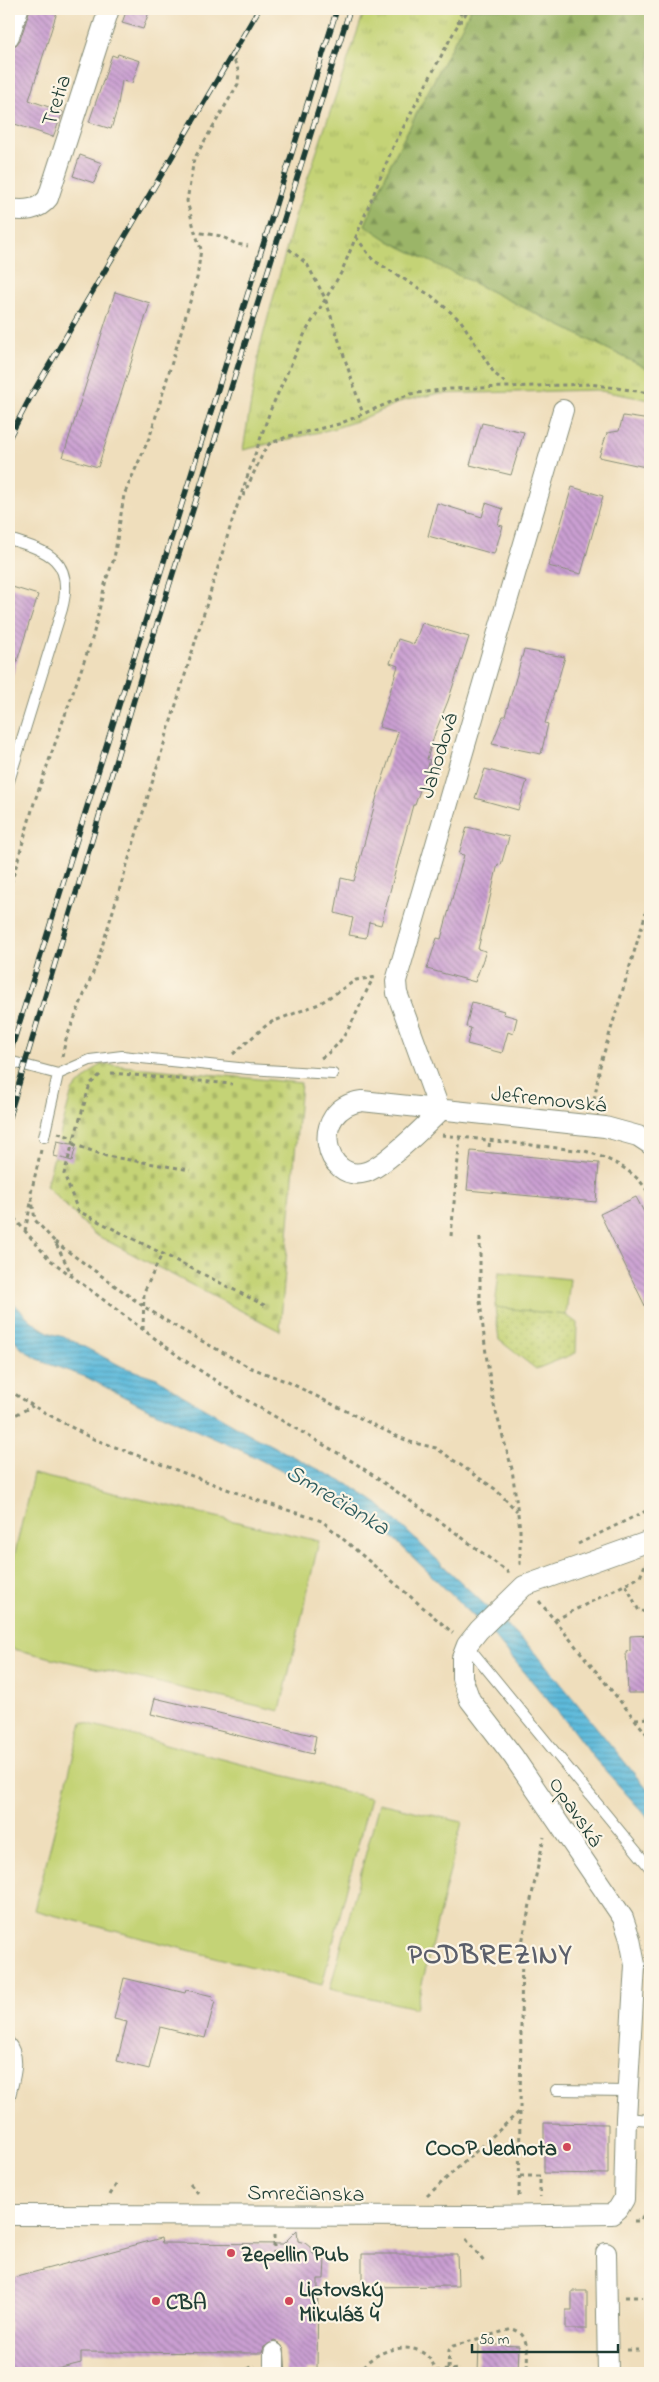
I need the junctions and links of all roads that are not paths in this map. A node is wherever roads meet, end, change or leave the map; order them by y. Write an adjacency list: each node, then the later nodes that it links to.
1 (18, 9): 3 (street)
2 (109, 9): 4 (street, Tretia)
3 (9, 36)
4 (9, 209)
5 (563, 410): 11 (street, Jahodová)
6 (9, 539): 7 (lane)
7 (9, 781)
8 (9, 1061): 9 (lane)
9 (58, 1074): 10 (lane); 12 (lane)
10 (332, 1074)
11 (440, 1111): 11 (street, Jefremovská); 13 (street, Jefremovská)
12 (44, 1137)
13 (650, 1144)
14 (650, 1541): 15 (street)
15 (466, 1645): 16 (lane); 19 (street, Opavská)
16 (650, 1868)
17 (9, 2042): 20 (lane)
18 (556, 2090): 19 (lane)
19 (627, 2091): 21 (street, Opavská)
20 (9, 2100)
21 (626, 2118): 22 (lane); 23 (street, Opavská)
22 (650, 2120)
23 (603, 2214): 24 (street, Smrečianska)
24 (9, 2215)
25 (606, 2253): 28 (street)
26 (274, 2353): 27 (street)
27 (274, 2373)
28 (608, 2373)

